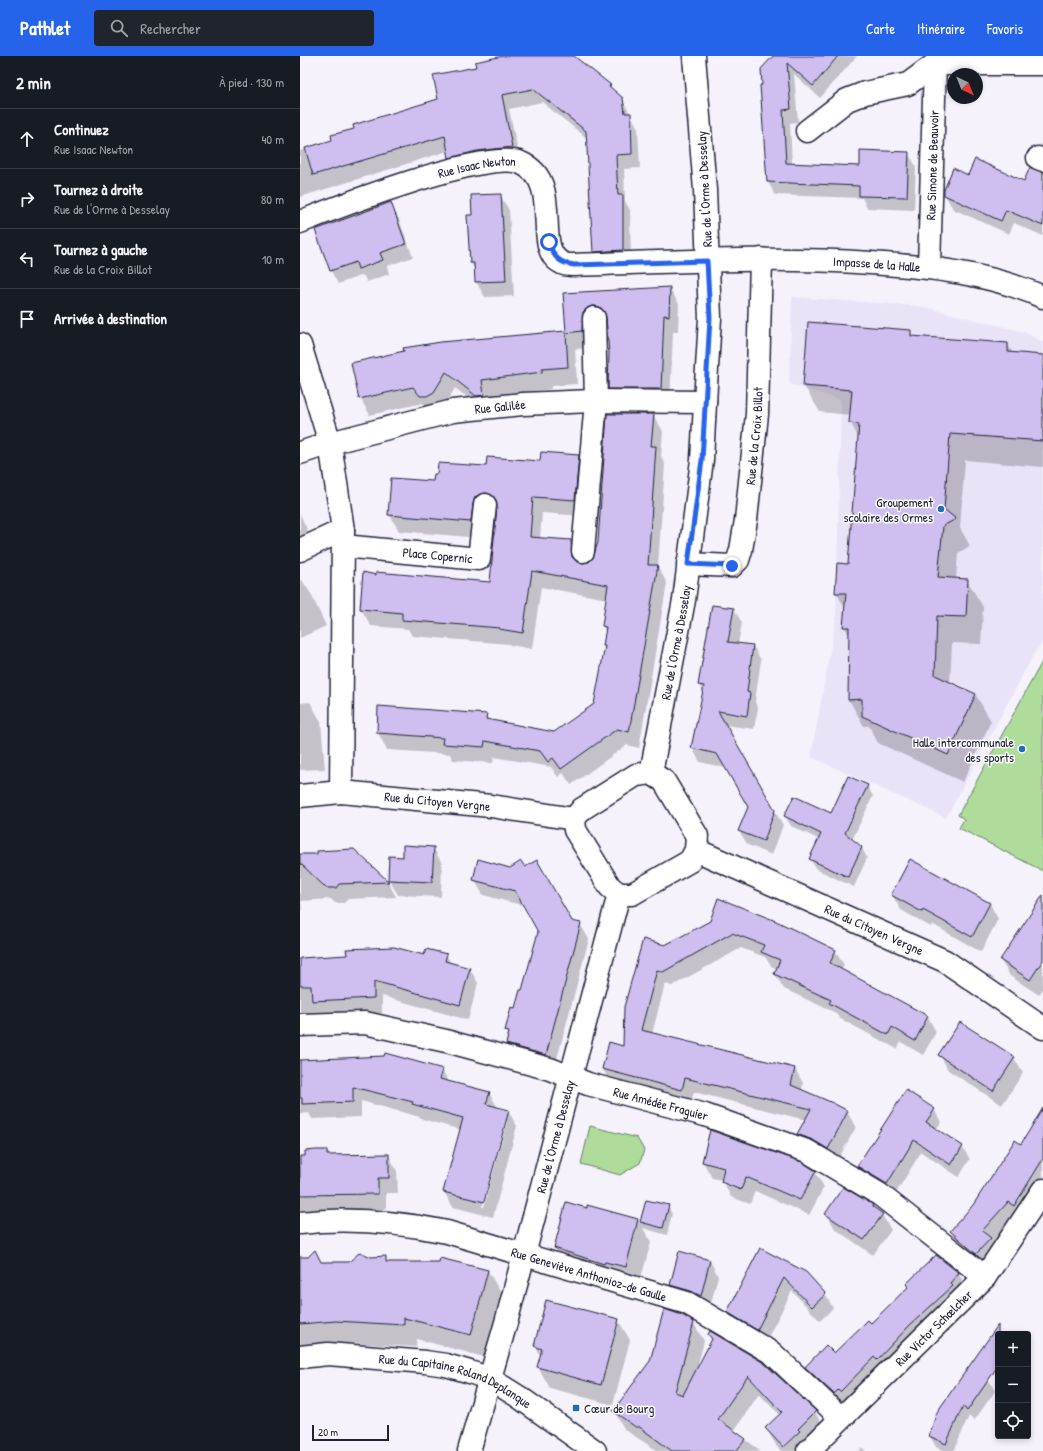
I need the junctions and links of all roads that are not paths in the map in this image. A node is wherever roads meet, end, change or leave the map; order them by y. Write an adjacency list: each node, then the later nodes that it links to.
1 (694, 56): 7 (street, Rue de l'Orme à Desselay)
2 (935, 64): 3 (street); 4 (street); 8 (street, Rue Simone de Beauvoir)
3 (1043, 64)
4 (808, 131)
5 (300, 222): 7 (street, Rue Isaac Newton)
6 (761, 259): 7 (street, Impasse de la Halle); 8 (street, Impasse de la Halle); 20 (street, Rue de la Croix Billot)
7 (707, 261): 13 (street, Rue de l'Orme à Desselay)
8 (929, 267): 9 (street, Impasse de la Halle)
9 (1043, 297)
10 (594, 318): 12 (street)
11 (300, 345): 14 (street)
12 (596, 401): 13 (street, Rue Galilée); 14 (street, Rue Galilée); 19 (street)
13 (705, 402): 20 (street, Rue de l'Orme à Desselay)
14 (330, 443): 15 (street, Rue Galilée); 17 (street)
15 (300, 453)
16 (485, 505): 17 (street, Place Copernic)
17 (343, 538): 18 (street); 22 (street)
18 (300, 550)
19 (583, 551)
20 (688, 564): 21 (street, Rue de l'Orme à Desselay)
21 (651, 773): 24 (street); 25 (street)
22 (341, 792): 23 (street, Rue du Citoyen Vergne); 24 (street, Rue du Citoyen Vergne)
23 (300, 796)
24 (574, 819): 26 (street)
25 (696, 850): 26 (street); 28 (street, Rue du Citoyen Vergne)
26 (619, 894): 29 (street, Rue de l'Orme à Desselay)
27 (300, 1025): 29 (street, Rue Amédée Fraguier)
28 (1043, 1028)
29 (570, 1078): 32 (street, Rue de l'Orme à Desselay); 33 (street, Rue Amédée Fraguier)
30 (1043, 1190): 33 (street, Rue Victor Schœlcher)
31 (300, 1223): 32 (street, Rue Geneviève Anthonioz-de Gaulle)
32 (524, 1255): 35 (street, Rue de l'Orme à Desselay); 36 (street, Rue Geneviève Anthonioz-de Gaulle)
33 (985, 1277): 36 (street, Rue Victor Schœlcher)
34 (300, 1357): 35 (street, Rue du Capitaine Roland Deplanque)
35 (490, 1379): 37 (street, Rue de l'Orme à Desselay); 38 (street, Rue du Capitaine Roland Deplanque)
36 (841, 1418): 39 (street, Rue Victor Schœlcher)
37 (469, 1451)
38 (595, 1451)
39 (808, 1451)

